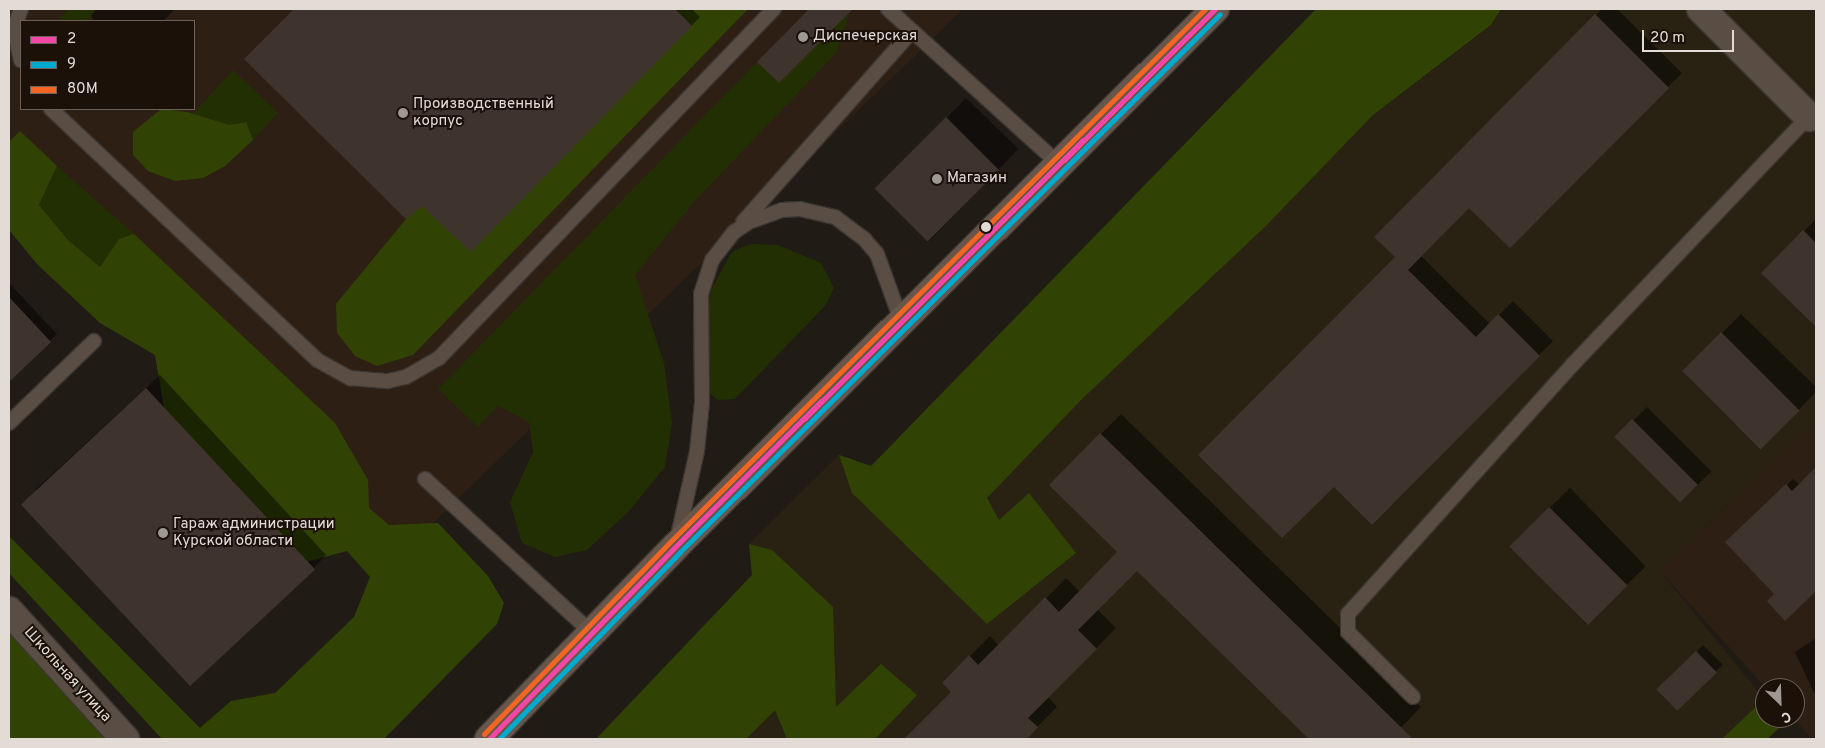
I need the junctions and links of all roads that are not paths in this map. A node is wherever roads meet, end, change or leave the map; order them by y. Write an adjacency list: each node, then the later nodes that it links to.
1 (21, 9): 7 (lane)
2 (774, 9): 8 (lane)
3 (888, 9): 6 (lane)
4 (1215, 9): 10 (main road)
5 (1701, 9): 9 (street)
6 (912, 31): 10 (lane); 11 (lane)
7 (20, 55)
8 (52, 110)
9 (1813, 113): 19 (lane)
10 (1060, 165): 12 (main road)
11 (734, 232): 12 (lane); 16 (lane)
12 (901, 320): 16 (main road)
13 (94, 341): 14 (lane)
14 (9, 423)
15 (426, 478): 18 (lane)
16 (676, 547): 18 (main road)
17 (9, 611): 20 (street, Школьная улица)
18 (592, 633): 21 (main road)
19 (1413, 697)
20 (125, 739)
21 (489, 739)

